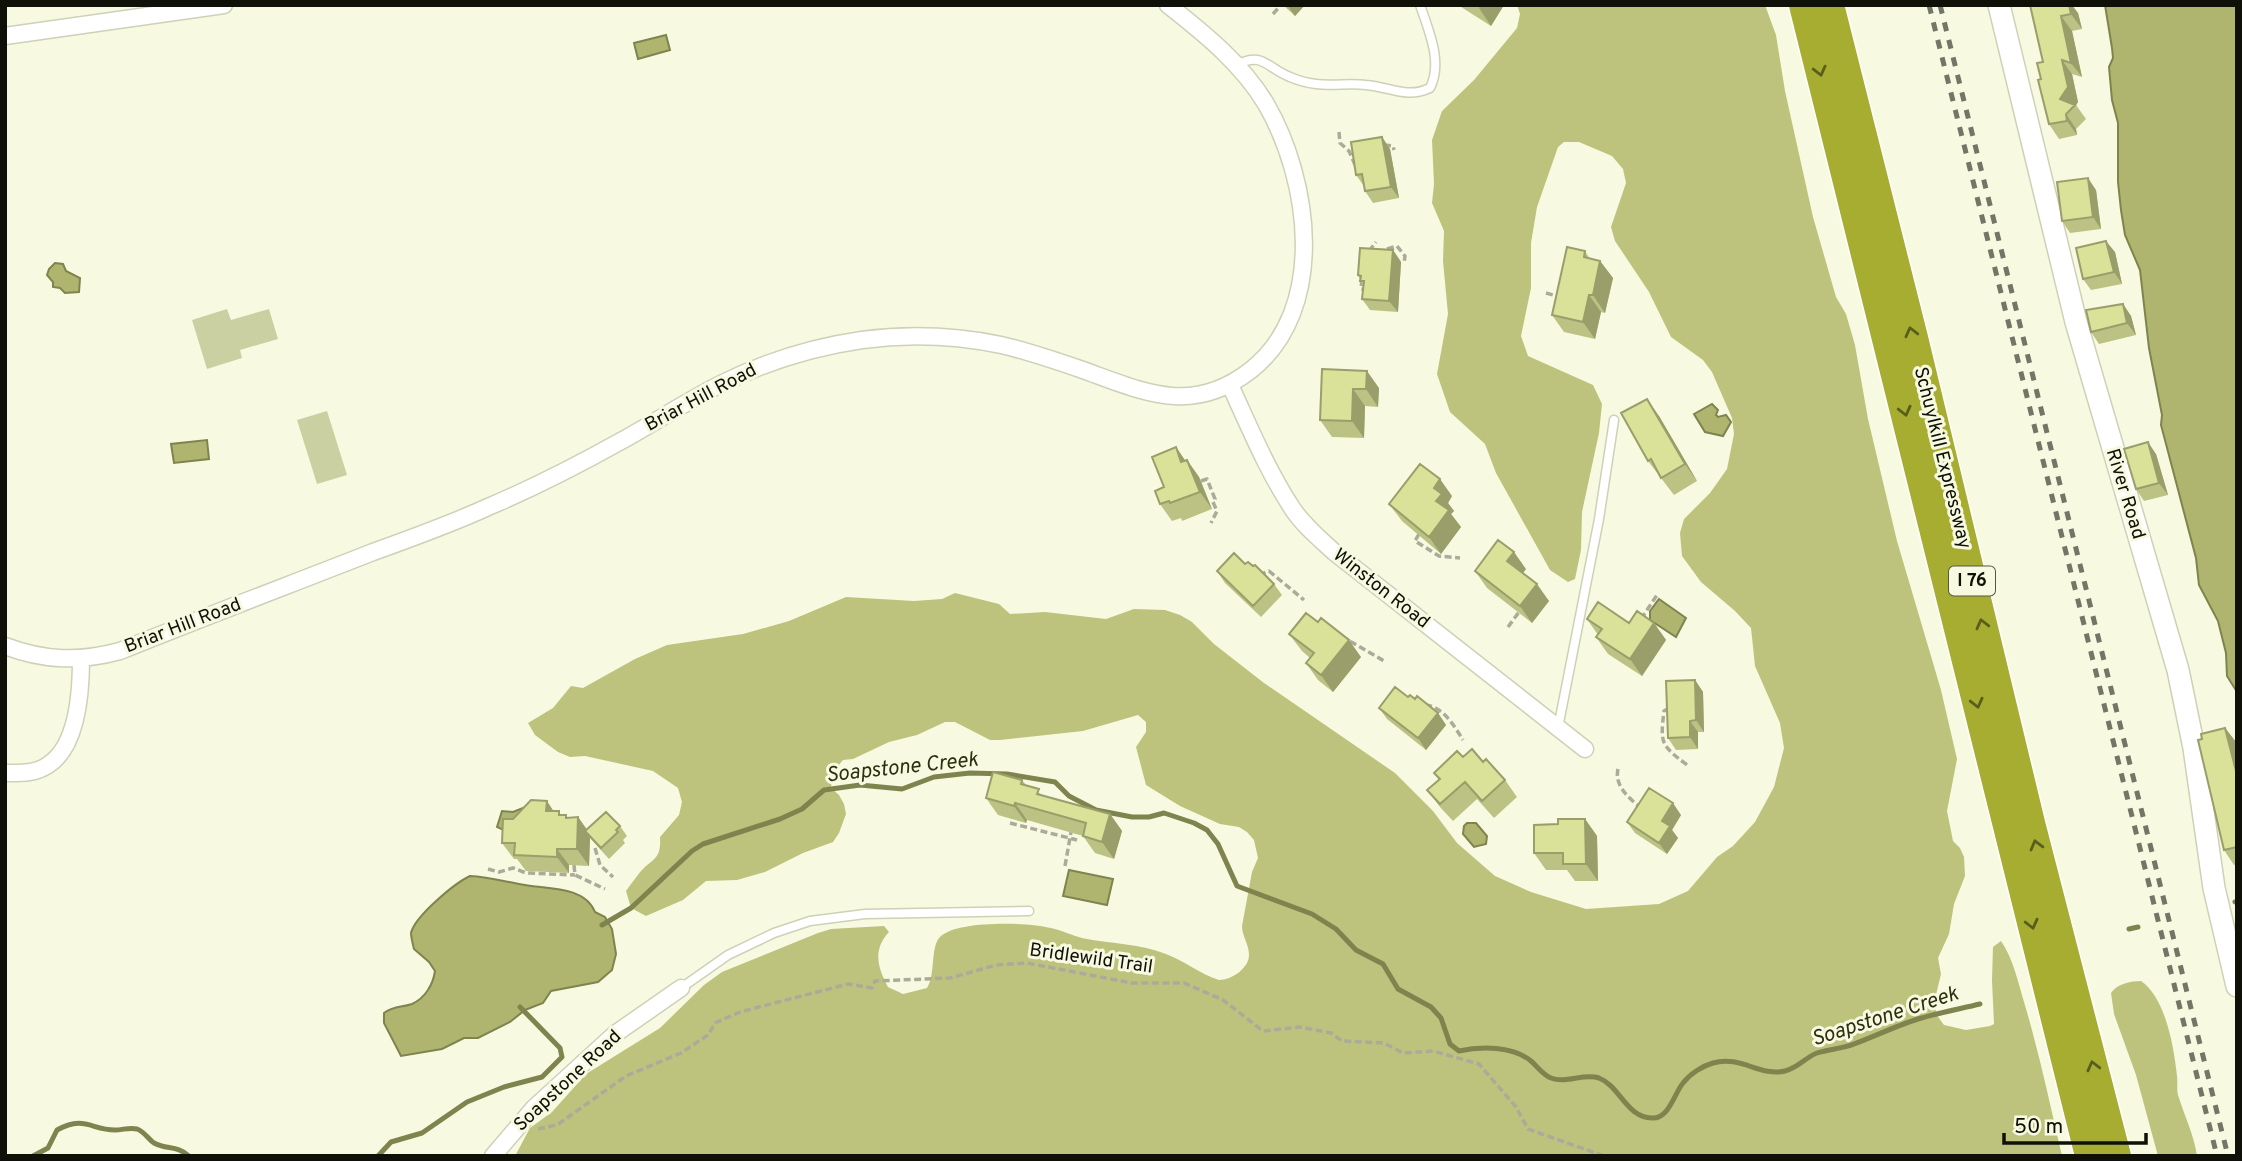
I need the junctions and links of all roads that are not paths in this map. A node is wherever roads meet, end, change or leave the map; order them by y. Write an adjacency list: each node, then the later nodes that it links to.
1 (224, 5): 7 (street)
2 (1168, 5): 8 (street, Briar Hill Road)
3 (1420, 5): 8 (lane)
4 (1804, 5): 20 (highway, Schuylkill Expressway / I 76, one-way to 20)
5 (1829, 5): 21 (highway, Schuylkill Expressway / I 76, one-way to 5)
6 (1999, 5): 17 (street, River Road)
7 (5, 36)
8 (1236, 65): 9 (street, Briar Hill Road)
9 (1230, 385): 12 (street, Briar Hill Road); 13 (street, Winston Road)
10 (1614, 420): 13 (lane)
11 (5, 646): 12 (street, Briar Hill Road)
12 (81, 659): 15 (street)
13 (1558, 728): 14 (street, Winston Road)
14 (1585, 749)
15 (5, 773)
16 (1029, 911): 18 (lane)
17 (2237, 986)
18 (681, 988): 19 (street, Soapstone Road)
19 (493, 1156)
20 (2090, 1156)
21 (2116, 1156)

